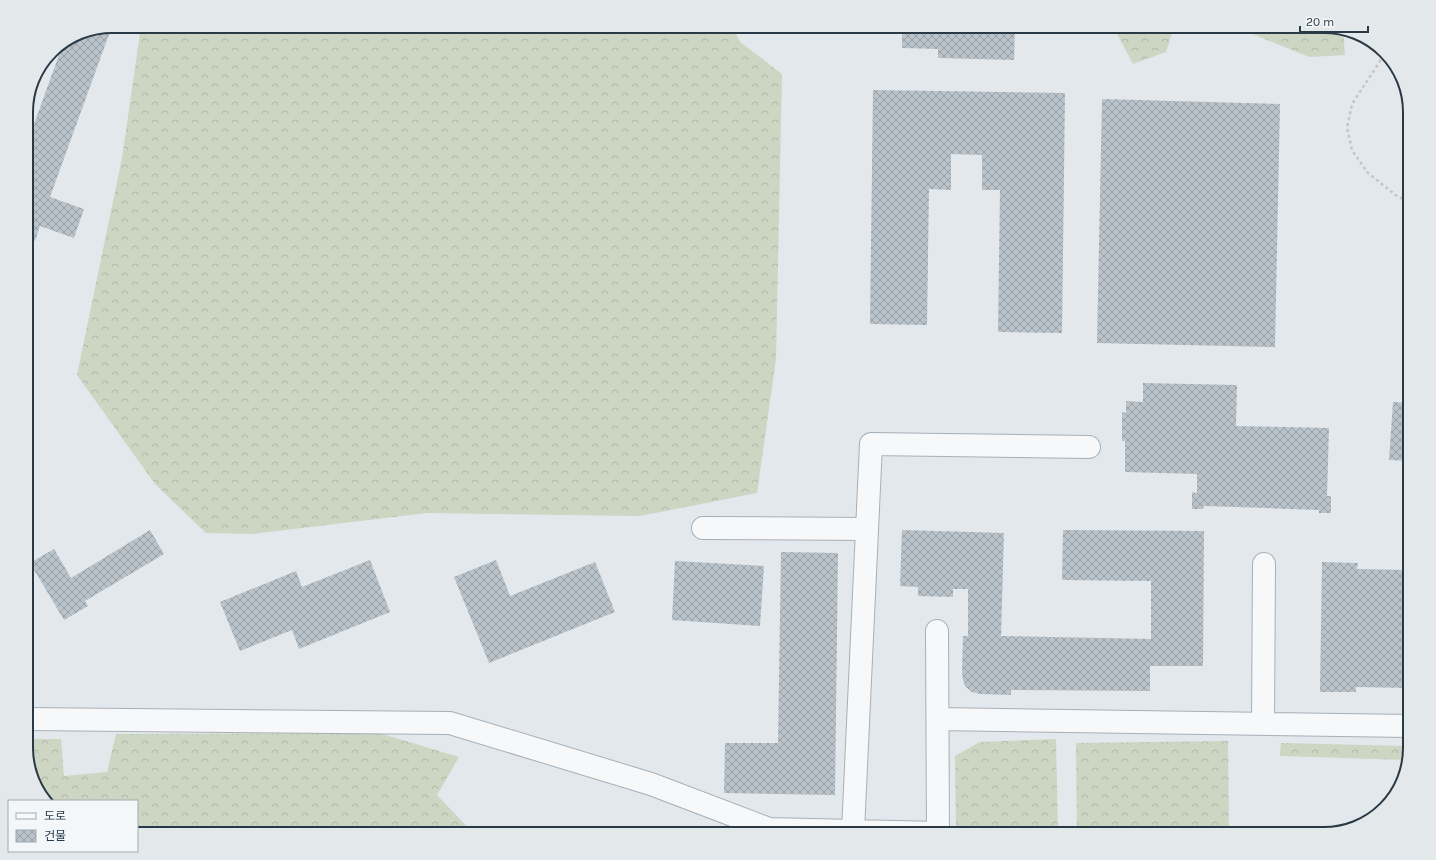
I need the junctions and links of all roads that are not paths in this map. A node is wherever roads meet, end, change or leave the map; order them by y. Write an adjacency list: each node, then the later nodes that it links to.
1 (1089, 447): 3 (street)
2 (703, 528): 3 (street)
3 (867, 529): 11 (street)
4 (1264, 564): 8 (street)
5 (937, 632): 7 (street)
6 (33, 719): 10 (street)
7 (938, 719): 8 (street); 12 (street)
8 (1263, 723): 9 (street)
9 (1403, 726)
10 (757, 827)
11 (853, 827)
12 (938, 827)

